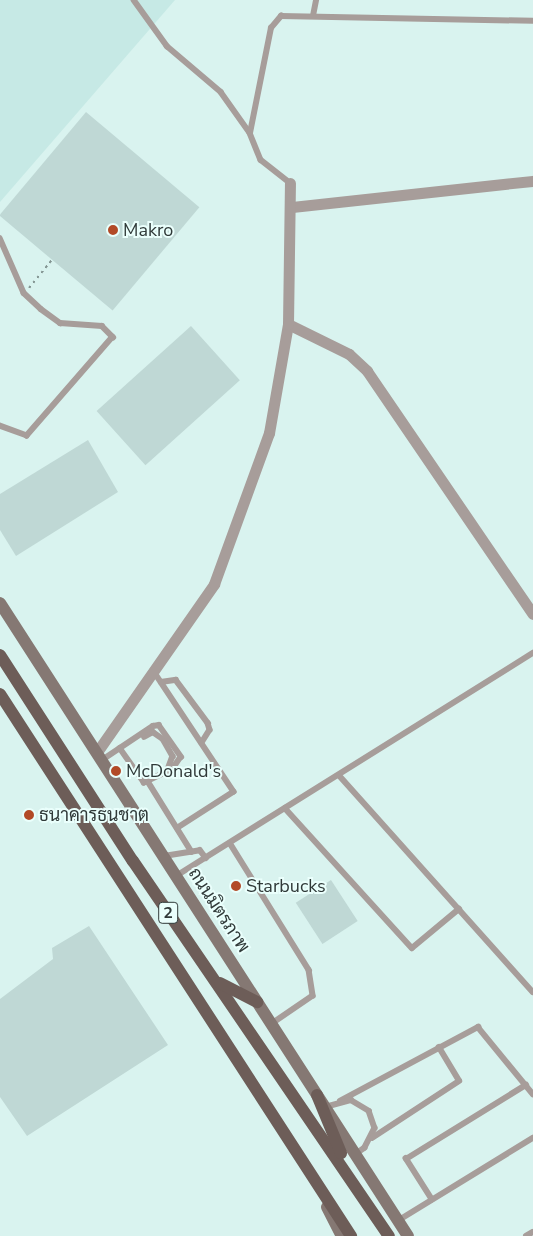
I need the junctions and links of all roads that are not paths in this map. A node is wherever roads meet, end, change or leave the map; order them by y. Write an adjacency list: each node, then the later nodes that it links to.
1 (134, 0): 5 (lane)
2 (316, 0): 3 (lane)
3 (313, 16): 4 (lane); 5 (lane)
4 (533, 21)
5 (250, 133): 7 (lane)
6 (533, 181): 8 (street)
7 (290, 183): 8 (street)
8 (292, 207): 10 (street)
9 (0, 238): 11 (lane)
10 (288, 324): 13 (street); 16 (street)
11 (0, 426)
12 (0, 603): 21 (main road, ถนนมิตรภาพ / 2)
13 (533, 614)
14 (533, 653): 22 (lane)
15 (0, 655): 32 (main road, 2)
16 (152, 669): 17 (lane); 21 (street)
17 (161, 682): 19 (lane); 19 (lane)
18 (0, 694): 46 (main road, 2)
19 (202, 744): 25 (lane)
20 (120, 749): 21 (lane); 23 (lane); 23 (lane)
21 (99, 756): 28 (main road, ถนนมิตรภาพ / 2)
22 (339, 774): 24 (lane); 31 (lane)
23 (149, 783): 25 (lane)
24 (285, 808): 26 (lane); 31 (lane)
25 (178, 828): 27 (lane)
26 (230, 844): 29 (lane); 35 (lane)
27 (192, 852): 28 (lane); 29 (lane)
28 (164, 856): 30 (main road, ถนนมิตรภาพ / 2)
29 (206, 858): 30 (lane)
30 (176, 876): 34 (main road, ถนนมิตรภาพ / 2)
31 (459, 908): 33 (lane)
32 (209, 973): 34 (main road); 45 (main road, 2)
33 (533, 992)
34 (257, 1002): 35 (main road, ถนนมิตรภาพ / 2)
35 (272, 1024): 39 (main road, ถนนมิตรภาพ / 2)
36 (439, 1048): 37 (lane); 40 (lane); 42 (lane)
37 (526, 1085): 38 (lane); 47 (lane)
38 (533, 1094)
39 (317, 1095): 41 (main road, ถนนมิตรภาพ / 2); 45 (main road)
40 (340, 1101): 41 (lane); 42 (lane)
41 (325, 1107): 44 (main road, ถนนมิตรภาพ / 2)
42 (372, 1138): 44 (lane)
43 (533, 1138): 47 (lane)
44 (355, 1155): 48 (main road, ถนนมิตรภาพ / 2)
45 (351, 1178): 52 (main road, 2)
46 (314, 1181): 50 (main road, 2); 51 (main road, 2)
47 (432, 1200): 48 (lane)
48 (398, 1221): 53 (main road, ถนนมิตรภาพ / 2)
49 (533, 1232): 54 (lane)
50 (342, 1236)
51 (350, 1236)
52 (389, 1236)
53 (408, 1236)
54 (526, 1236)

